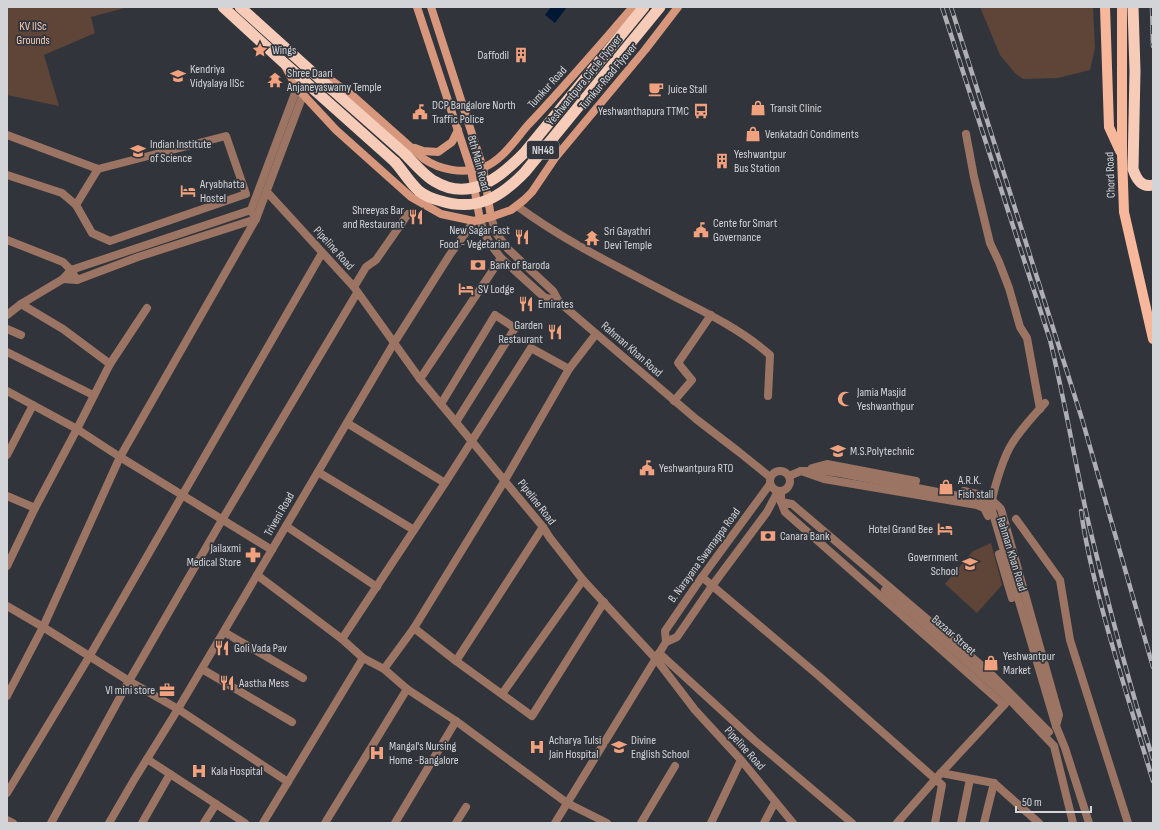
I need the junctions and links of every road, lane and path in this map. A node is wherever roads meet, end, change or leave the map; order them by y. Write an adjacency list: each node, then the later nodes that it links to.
1 (223, 7): 12 (highway, NH48)
2 (240, 7): 18 (highway, Yeshwantpura Circle Flyover / NH48)
3 (417, 7): 15 (main road, 8th Main Road)
4 (431, 7): 21 (main road, 8th Main Road)
5 (633, 7): 21 (main road, Tumkur Road)
6 (644, 7): 18 (highway, Yeshwantpura Circle Flyover / NH48, bridge)
7 (660, 7): 12 (highway, Yeshwantpura Circle Flyover / NH48, bridge)
8 (678, 7): 29 (main road, Tumkur Road Flyover)
9 (1106, 7): 19 (main road)
10 (1122, 7): 19 (main road, Chord Road)
11 (1133, 7): 25 (highway)
12 (282, 62): 13 (main road)
13 (297, 88): 14 (main road); 30 (street)
14 (304, 95): 26 (main road); 27 (street)
15 (458, 130): 18 (main road); 23 (main road, 8th Main Road)
16 (966, 134): 79 (street)
17 (7, 135): 22 (street)
18 (408, 151): 20 (main road, Tumkur Road)
19 (1122, 155): 51 (main road, Chord Road)
20 (424, 159): 23 (main road, Tumkur Road); 26 (main road)
21 (483, 168): 23 (main road, Tumkur Road); 32 (main road, 8th Main Road)
22 (98, 169): 28 (street); 28 (street)
23 (471, 170): 34 (main road, 8th Main Road)
24 (7, 175): 28 (street)
25 (1153, 184)
26 (402, 187): 34 (main road)
27 (267, 192): 33 (street); 37 (street, Pipeline Road)
28 (76, 205)
29 (517, 206): 32 (main road); 47 (street)
30 (251, 210): 33 (street); 39 (street)
31 (408, 214): 42 (street)
32 (491, 217): 34 (main road); 43 (street)
33 (256, 219): 41 (street); 68 (street)
34 (477, 220): 35 (street, 8th Main Road); 52 (street, Triveni Road)
35 (485, 234): 38 (street, Rahman Khan Road)
36 (7, 240): 39 (street)
37 (322, 253): 42 (street, Pipeline Road); 76 (street)
38 (501, 258): 43 (street, Rahman Khan Road); 56 (street)
39 (71, 270): 40 (street); 41 (street)
40 (63, 279): 41 (street); 44 (street)
41 (77, 280)
42 (355, 290): 52 (street, Pipeline Road); 82 (street)
43 (559, 302): 49 (street, Rahman Khan Road)
44 (21, 304): 46 (street); 54 (street)
45 (147, 308): 54 (street)
46 (7, 315)
47 (711, 315): 59 (street); 60 (street)
48 (7, 329): 50 (street)
49 (596, 334): 55 (street); 60 (street, Rahman Khan Road)
50 (21, 335)
51 (1153, 339)
52 (394, 343): 56 (street, Pipeline Road); 64 (street, Triveni Road)
53 (7, 352): 58 (street)
54 (110, 364): 58 (street)
55 (569, 369): 66 (street); 72 (street)
56 (420, 380): 61 (street, Pipeline Road)
57 (7, 391): 62 (street)
58 (93, 395): 65 (street)
59 (768, 396)
60 (674, 401): 73 (street, Rahman Khan Road)
61 (441, 404): 63 (street, Pipeline Road); 63 (street)
62 (33, 405): 65 (street); 67 (street)
63 (456, 422): 66 (street, Pipeline Road)
64 (347, 423): 70 (street, Triveni Road); 74 (street)
65 (78, 429): 68 (street); 80 (street)
66 (472, 441): 72 (street, Pipeline Road); 74 (street)
67 (7, 455)
68 (120, 457): 76 (street); 96 (street)
69 (801, 471): 71 (street); 79 (street); 116 (street, Rahman Khan Road)
70 (318, 472): 83 (street, Triveni Road); 85 (street)
71 (789, 476): 73 (street); 75 (street)
72 (505, 480): 84 (street, Pipeline Road); 97 (street)
73 (770, 481): 75 (street, Rahman Khan Road); 90 (street, B. Narayana Swamappa Road)
74 (446, 483): 85 (street)
75 (779, 491): 78 (street); 92 (street, B. Narayana Swamappa Road)
76 (182, 494): 82 (street); 102 (street)
77 (7, 496): 80 (street)
78 (781, 502): 112 (street, Bazaar Street); 116 (street)
79 (992, 504): 116 (street, Rahman Khan Road)
80 (35, 508): 87 (street)
81 (1016, 519): 155 (street)
82 (222, 520): 86 (street); 108 (street)
83 (286, 526): 86 (street, Triveni Road); 93 (street)
84 (543, 527): 91 (street, Pipeline Road); 104 (street)
85 (414, 530): 93 (street)
86 (272, 550): 89 (street, Triveni Road)
87 (10, 551): 88 (street)
88 (7, 566)
89 (257, 575): 98 (street, Triveni Road); 99 (street)
90 (702, 577): 92 (street); 100 (street, B. Narayana Swamappa Road)
91 (583, 580): 94 (street, Pipeline Road); 110 (street)
92 (712, 586): 100 (street, B. Narayana Swamappa Road); 121 (street)
93 (377, 587): 99 (street)
94 (604, 602): 101 (street, Pipeline Road); 110 (street)
95 (7, 606): 96 (street)
96 (43, 627): 102 (street); 111 (street)
97 (414, 628): 104 (street); 106 (street)
98 (224, 632): 105 (street, Triveni Road); 107 (street)
99 (342, 639): 103 (street)
100 (666, 642): 101 (street, B. Narayana Swamappa Road)
101 (657, 656): 118 (street, Pipeline Road); 127 (street, B. Narayana Swamappa Road); 148 (street)
102 (89, 657): 108 (street); 125 (street)
103 (363, 658): 106 (street); 123 (street)
104 (456, 661): 110 (street)
105 (202, 669): 113 (street, Triveni Road); 115 (street)
106 (384, 669): 109 (street)
107 (304, 678)
108 (129, 681): 113 (street); 133 (street)
109 (407, 689): 114 (street); 139 (street)
110 (502, 694)
111 (7, 696)
112 (1007, 702): 116 (street, Bazaar Street); 121 (street)
113 (178, 709): 117 (street, Triveni Road); 123 (street)
114 (456, 721): 127 (street); 140 (street)
115 (292, 722)
116 (1050, 729): 131 (street, Rahman Khan Road); 154 (street, Bazaar Street)
117 (147, 759): 120 (street); 134 (street, Triveni Road)
118 (742, 760): 126 (street, Pipeline Road); 145 (street)
119 (675, 766): 144 (street)
120 (170, 774): 128 (street); 135 (street)
121 (938, 776): 122 (street); 149 (street); 150 (street)
122 (970, 779): 124 (street); 151 (street)
123 (288, 782): 138 (street)
124 (994, 784): 152 (street); 153 (street)
125 (7, 793)
126 (775, 802): 146 (street); 147 (street, Pipeline Road)
127 (567, 803): 142 (street, B. Narayana Swamappa Road); 143 (street)
128 (216, 804): 136 (street); 137 (street)
129 (466, 807): 141 (street)
130 (7, 820): 132 (street)
131 (1088, 820): 154 (street)
132 (13, 823)
133 (51, 823)
134 (109, 823)
135 (142, 823)
136 (204, 823)
137 (245, 823)
138 (263, 823)
139 (325, 823)
140 (395, 823)
141 (456, 823)
142 (555, 823)
143 (607, 823)
144 (641, 823)
145 (711, 823)
146 (764, 823)
147 (793, 823)
148 (852, 823)
149 (897, 823)
150 (935, 823)
151 (961, 823)
152 (984, 823)
153 (1039, 823)
154 (1074, 823)
155 (1128, 823)

